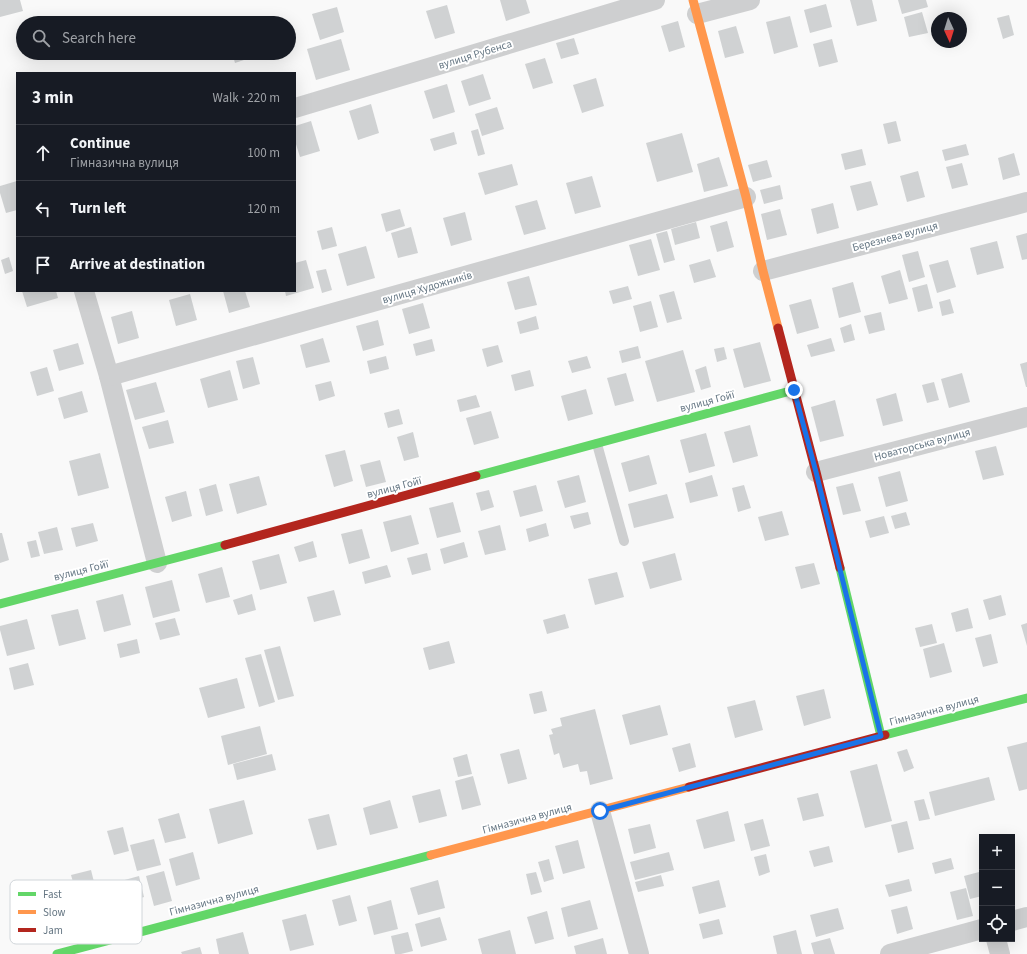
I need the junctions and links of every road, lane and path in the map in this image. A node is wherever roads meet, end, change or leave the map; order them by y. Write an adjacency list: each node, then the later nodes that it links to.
1 (655, 0): 4 (street, вулиця Рубенса)
2 (750, 0): 3 (street)
3 (695, 7): 5 (street)
4 (296, 108)
5 (746, 197): 7 (street); 9 (street, вулиця Художників)
6 (1027, 202): 7 (street, Березнева вулиця)
7 (763, 271): 10 (street)
8 (84, 292): 9 (street)
9 (109, 376): 15 (street)
10 (794, 390): 12 (street, вулиця Гойї); 13 (street)
11 (1027, 416): 13 (street, Новаторська вулиця)
12 (597, 444): 14 (lane); 15 (street, вулиця Гойї)
13 (816, 472): 18 (street)
14 (624, 541)
15 (157, 564): 16 (street, вулиця Гойї)
16 (0, 604)
17 (1027, 698): 18 (street, Гімназична вулиця)
18 (881, 736): 19 (street, Гімназична вулиця)
19 (600, 811): 23 (street, Гімназична вулиця); 27 (street)
20 (1027, 917): 21 (street)
21 (1015, 920)
22 (979, 930): 28 (street)
23 (142, 932)
24 (997, 942): 29 (street)
25 (95, 944): 26 (street, Гімназична вулиця)
26 (57, 954)
27 (639, 954)
28 (890, 954)
29 (1000, 954)

